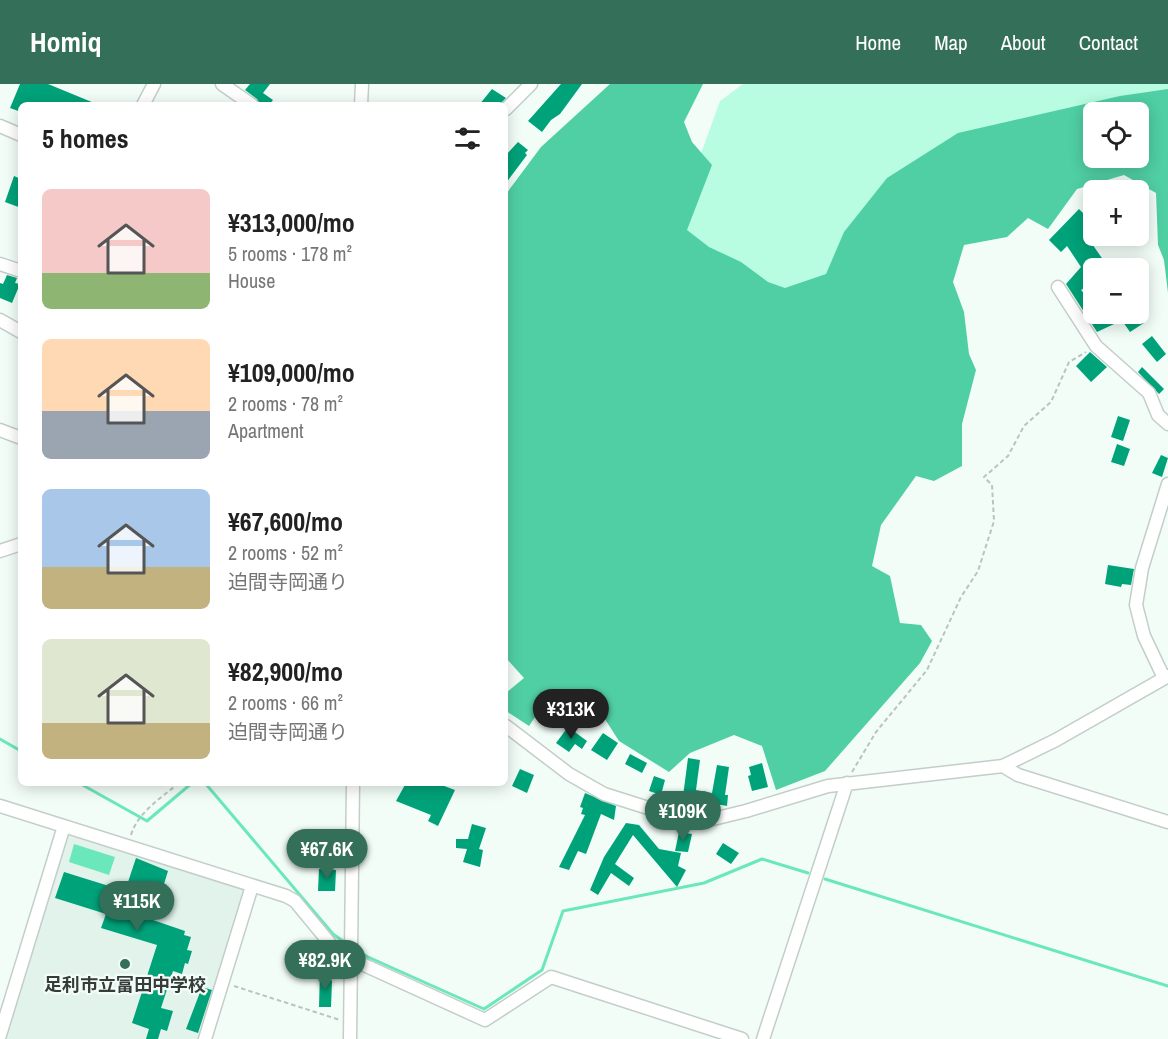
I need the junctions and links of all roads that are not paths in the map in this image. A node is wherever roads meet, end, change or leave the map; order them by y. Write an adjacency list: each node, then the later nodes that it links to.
1 (154, 84): 5 (street)
2 (222, 84): 6 (street)
3 (362, 84): 7 (street)
4 (531, 84): 8 (street)
5 (145, 102)
6 (248, 102)
7 (361, 102)
8 (508, 107)
9 (0, 126): 10 (street)
10 (18, 134)
11 (0, 264): 12 (street)
12 (18, 270)
13 (1058, 287): 16 (street)
14 (0, 320): 15 (street)
15 (18, 330)
16 (1168, 424)
17 (0, 430): 18 (street)
18 (18, 437)
19 (1168, 484): 22 (street)
20 (18, 545): 21 (street)
21 (0, 551)
22 (1166, 677): 24 (street)
23 (508, 728): 25 (street)
24 (1003, 766): 25 (street); 28 (street)
25 (847, 783): 36 (street)
26 (353, 786): 31 (street)
27 (0, 806): 29 (street)
28 (1168, 822)
29 (64, 826): 30 (street); 32 (street)
30 (252, 886): 31 (street); 33 (street)
31 (351, 959): 34 (street); 35 (street)
32 (0, 1035)
33 (206, 1039)
34 (350, 1039)
35 (742, 1039)
36 (763, 1039)

